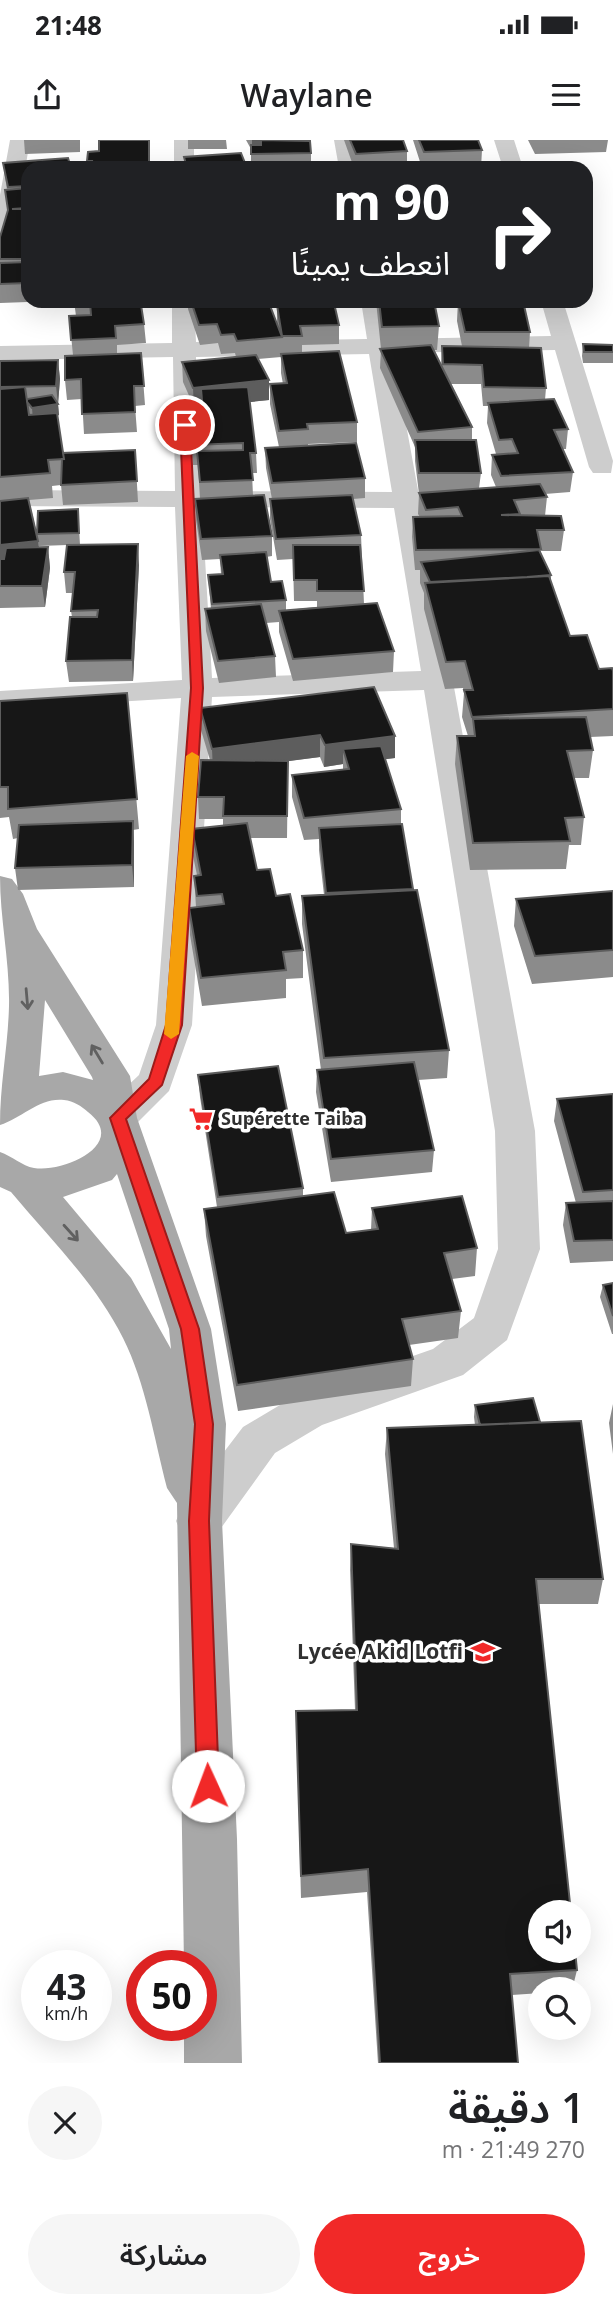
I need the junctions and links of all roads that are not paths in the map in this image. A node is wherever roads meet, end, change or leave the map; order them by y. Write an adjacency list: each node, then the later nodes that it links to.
1 (20, 140): 8 (street)
2 (184, 140): 5 (street)
3 (344, 140): 6 (street)
4 (505, 140): 7 (street)
5 (184, 161)
6 (348, 161)
7 (511, 161)
8 (0, 254)
9 (183, 308): 14 (street)
10 (373, 308): 13 (street)
11 (554, 308): 12 (street)
12 (565, 343): 13 (street); 16 (street)
13 (380, 348): 14 (street); 19 (street)
14 (183, 351): 15 (street); 18 (street)
15 (0, 354)
16 (602, 467)
17 (0, 498): 18 (street)
18 (188, 498): 19 (street); 21 (street)
19 (406, 500): 20 (street)
20 (437, 680): 21 (street); 27 (street)
21 (197, 688): 22 (street); 25 (street)
22 (0, 700)
23 (8, 903): 24 (main road, one-way to 24); 25 (main road, one-way to 23)
24 (0, 1109): 25 (main road)
25 (118, 1118): 26 (main road); 27 (main road)
26 (13, 1174): 27 (main road, one-way to 27)
27 (199, 1521): 28 (main road)
28 (213, 2063)

